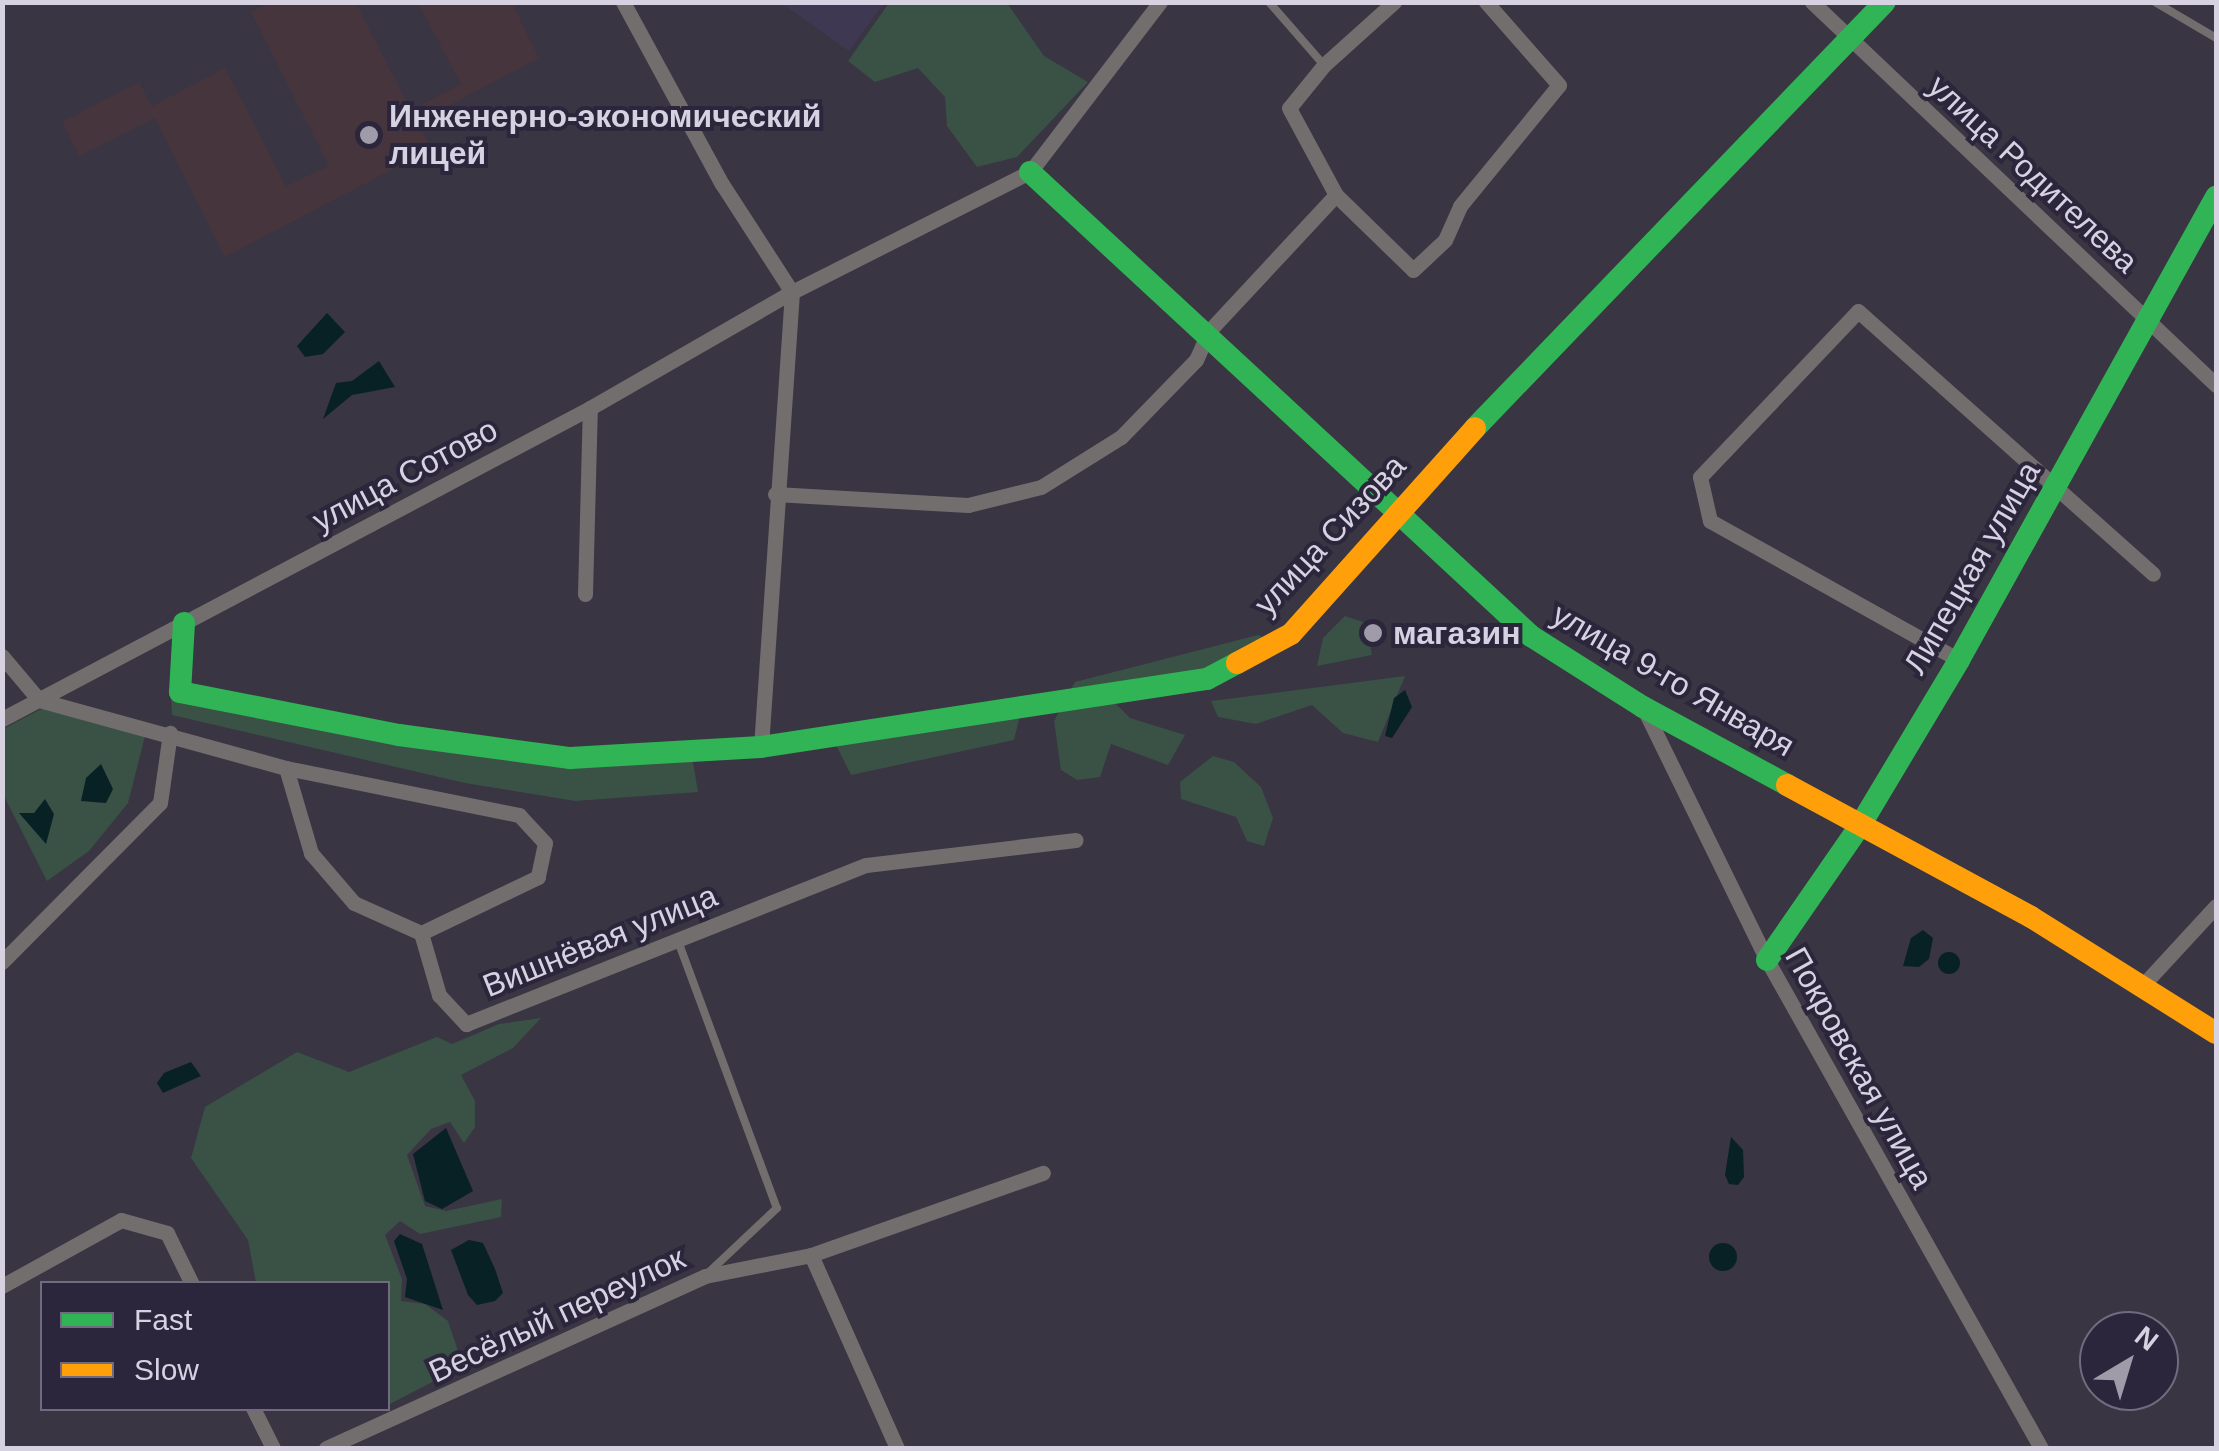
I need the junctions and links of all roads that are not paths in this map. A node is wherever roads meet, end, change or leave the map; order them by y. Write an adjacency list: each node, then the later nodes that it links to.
1 (624, 2): 15 (street)
2 (1160, 2): 12 (street, улица Сотово)
3 (1270, 2): 11 (lane)
4 (1394, 2): 11 (street)
5 (1812, 2): 9 (street, улица Родителева)
6 (1885, 2): 9 (street, улица Сизова)
7 (2156, 2): 10 (lane)
8 (1497, 6): 13 (street)
9 (1850, 38): 16 (street, улица Родителева); 22 (street, улица Сизова)
10 (2216, 38)
11 (1324, 65): 13 (street)
12 (1030, 172): 15 (street, улица Сотово); 17 (street, улица 9-го Января)
13 (1336, 195): 17 (street)
14 (2216, 198): 16 (street, Липецкая улица)
15 (792, 292): 19 (street, улица Сотово); 21 (street)
16 (2146, 319): 18 (street, улица Родителева); 20 (street, Липецкая улица)
17 (1208, 331): 21 (street); 22 (street, улица 9-го Января)
18 (2216, 385)
19 (590, 408): 24 (street); 25 (street, улица Сотово)
20 (2054, 492): 23 (street); 27 (street, Липецкая улица); 27 (street)
21 (776, 494): 32 (street)
22 (1394, 512): 29 (street, улица 9-го Января); 32 (street, улица Сизова)
23 (2153, 574)
24 (585, 594)
25 (184, 623): 28 (street, улица Сотово); 32 (street, улица Сизова)
26 (2, 656): 28 (street)
27 (1959, 660): 34 (street, Липецкая улица)
28 (39, 700): 30 (street, улица Сотово); 31 (street)
29 (1643, 707): 34 (street, улица 9-го Января); 39 (street, Покровская улица)
30 (2, 719)
31 (170, 733): 33 (street); 40 (street)
32 (761, 746)
33 (286, 768): 37 (street); 37 (street)
34 (1862, 824): 39 (street, Липецкая улица); 41 (street, улица 9-го Января)
35 (1076, 840): 38 (street, Вишнёвая улица)
36 (2216, 906): 41 (street)
37 (421, 933): 38 (street, Вишнёвая улица)
38 (678, 940): 45 (lane)
39 (1767, 960): 52 (street, Покровская улица)
40 (2, 962)
41 (2143, 984): 42 (street, улица 9-го Января)
42 (2216, 1033)
43 (1043, 1173): 44 (street, Весёлый переулок)
44 (812, 1255): 45 (street, Весёлый переулок); 51 (street)
45 (704, 1276): 50 (street, Весёлый переулок)
46 (190, 1281): 47 (street)
47 (2, 1286)
48 (254, 1411): 49 (street)
49 (273, 1448)
50 (326, 1448)
51 (897, 1448)
52 (2041, 1448)

